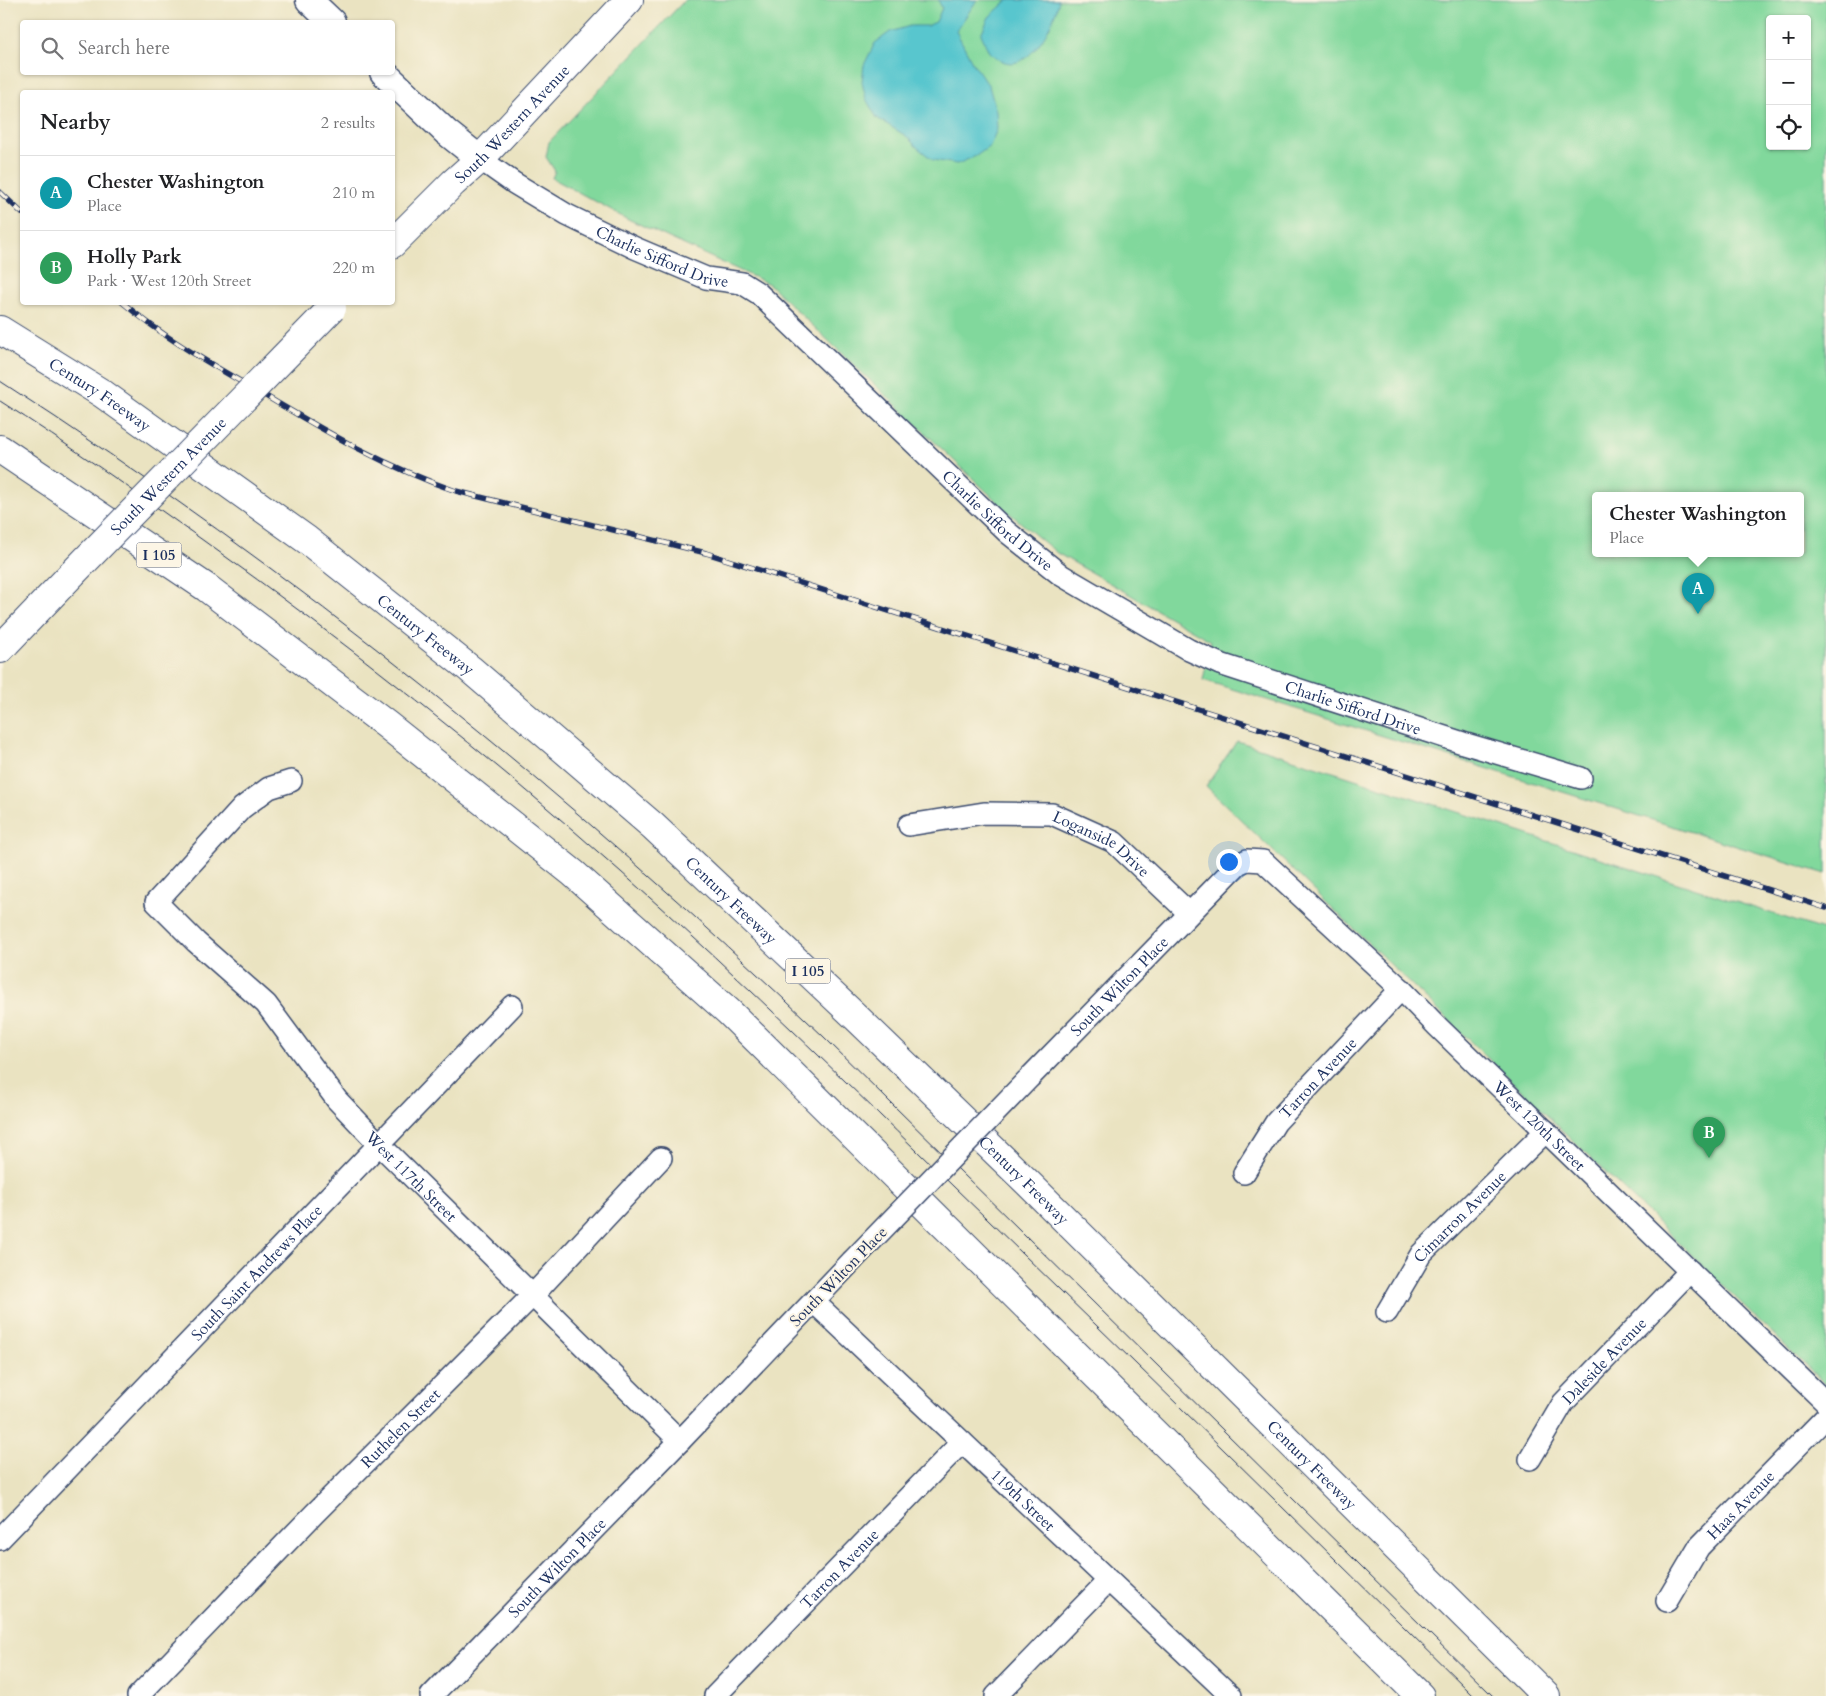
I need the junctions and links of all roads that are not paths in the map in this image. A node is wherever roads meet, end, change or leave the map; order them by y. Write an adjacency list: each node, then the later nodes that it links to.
1 (309, 0): 3 (street)
2 (629, 0): 5 (main road, South Western Avenue)
3 (330, 20)
4 (386, 75): 5 (street)
5 (480, 158): 6 (main road, South Western Avenue); 11 (street, Charlie Sifford Drive)
6 (395, 241)
7 (334, 305): 10 (main road, South Western Avenue, bridge)
8 (0, 330): 40 (main road, Century Freeway / I 105)
9 (0, 449): 39 (main road, I 105)
10 (0, 648)
11 (1581, 778)
12 (291, 781): 19 (street, West 117th Street)
13 (909, 824): 15 (street, Loganside Drive)
14 (1247, 860): 15 (street, South Wilton Place); 16 (street, West 120th Street)
15 (1190, 913): 24 (street, South Wilton Place, bridge)
16 (1401, 989): 18 (street, West 120th Street); 21 (street, Tarron Avenue)
17 (512, 1006): 19 (street, South Saint Andrews Place)
18 (1546, 1131): 22 (street, West 120th Street); 25 (street, Cimarron Avenue)
19 (379, 1144): 23 (street, West 117th Street); 31 (street, South Saint Andrews Place)
20 (661, 1158): 23 (street, Ruthelen Street)
21 (1244, 1173)
22 (1690, 1271): 26 (street, West 120th Street); 30 (street, Daleside Avenue)
23 (533, 1295): 28 (street, West 117th Street); 34 (street, Ruthelen Street)
24 (814, 1302): 28 (street, South Wilton Place); 29 (street, 119th Street)
25 (1387, 1312)
26 (1826, 1403)
27 (1826, 1417): 33 (street, Haas Avenue)
28 (680, 1441): 35 (street, South Wilton Place)
29 (962, 1442): 32 (street, 119th Street); 36 (street, Tarron Avenue)
30 (1530, 1459)
31 (0, 1539)
32 (1108, 1581): 37 (street); 38 (street, 119th Street)
33 (1667, 1601)
34 (138, 1696)
35 (431, 1696)
36 (715, 1696)
37 (996, 1696)
38 (1231, 1696)
39 (1420, 1696)
40 (1546, 1696)

